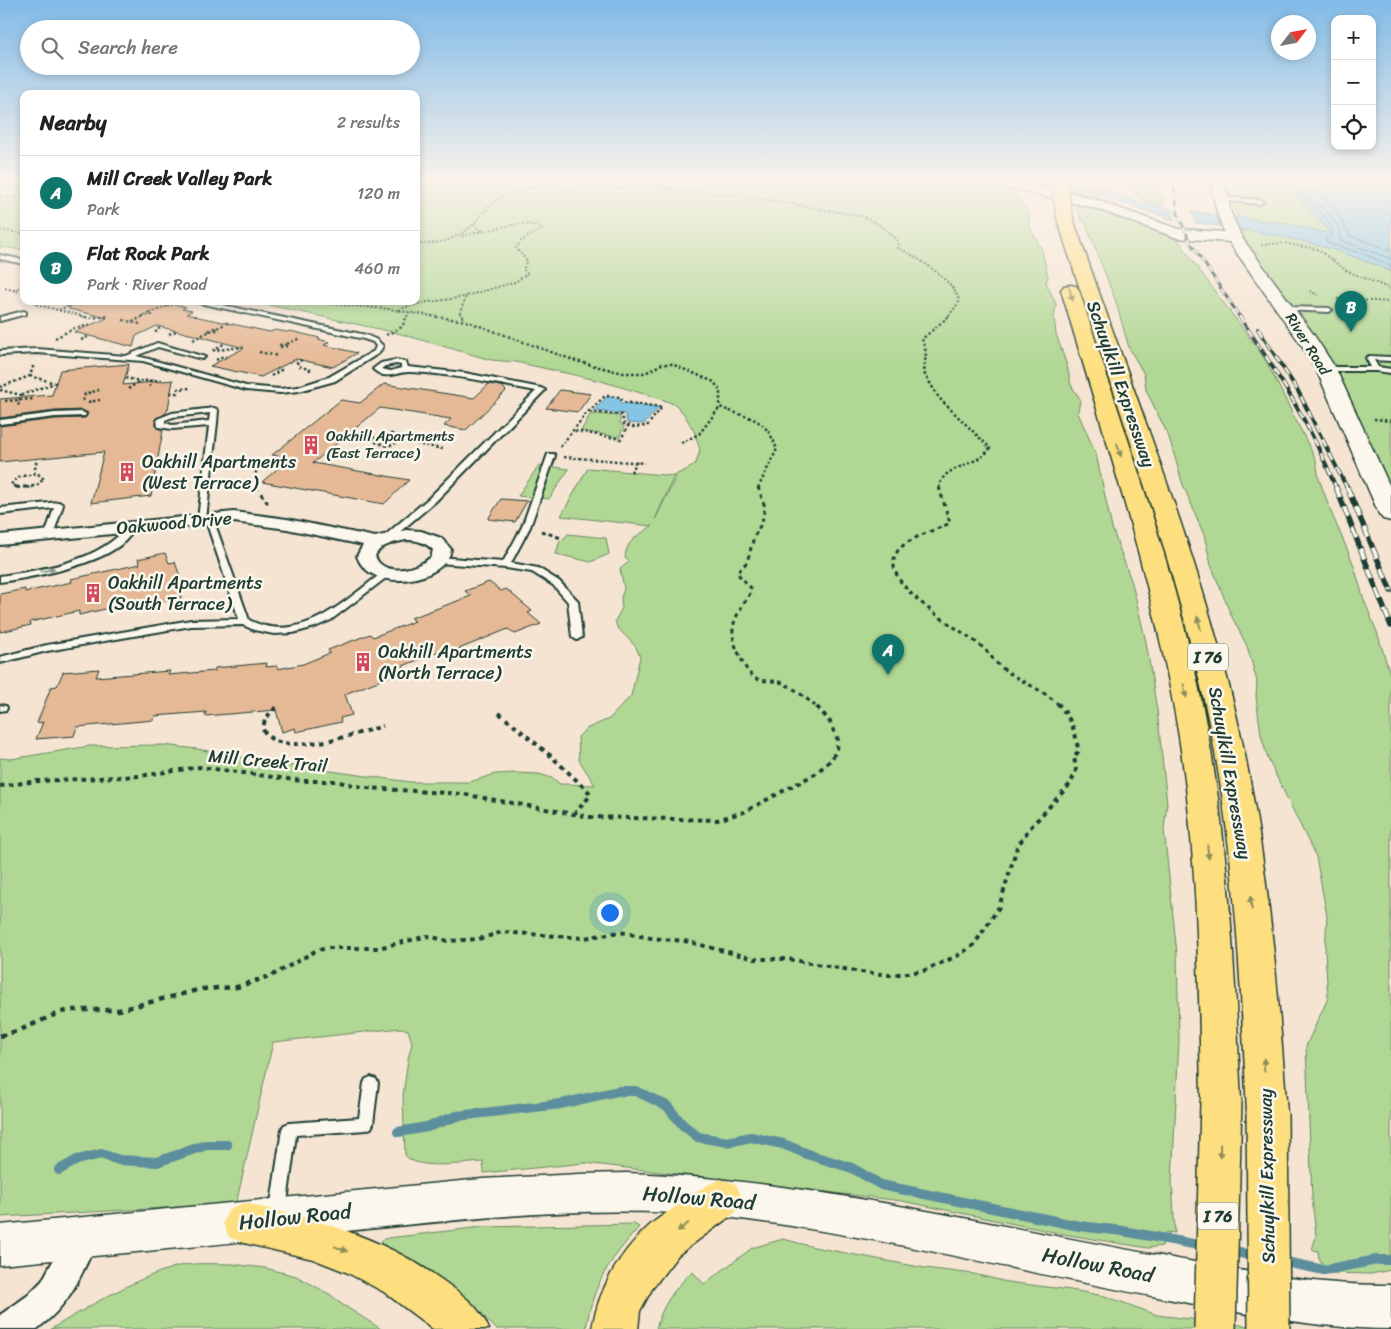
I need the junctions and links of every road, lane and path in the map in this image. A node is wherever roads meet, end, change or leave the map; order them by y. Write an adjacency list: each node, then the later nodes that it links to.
1 (519, 243): 18 (path)
2 (899, 243): 123 (path)
3 (1065, 243): 133 (highway, Schuylkill Expressway / I 76, one-way to 133, bridge)
4 (1068, 243): 134 (highway, Schuylkill Expressway / I 76, one-way to 4, bridge)
5 (1238, 243): 31 (street, River Road)
6 (1267, 243): 8 (path)
7 (1276, 243): 12 (path)
8 (1260, 245)
9 (0, 257): 10 (lane)
10 (20, 261)
11 (1372, 278): 12 (path)
12 (1365, 279): 15 (path)
13 (20, 287): 16 (path)
14 (5, 288): 16 (path)
15 (1391, 289)
16 (13, 290): 17 (path)
17 (20, 292)
18 (466, 296): 21 (path); 40 (path)
19 (1332, 298): 20 (path)
20 (1391, 302)
21 (420, 303)
22 (38, 305): 30 (path)
23 (51, 305): 30 (path)
24 (73, 305): 34 (path)
25 (170, 305): 29 (path)
26 (212, 305): 51 (lane)
27 (344, 305): 32 (path)
28 (412, 305): 32 (path)
29 (167, 306): 41 (path)
30 (45, 307): 34 (path)
31 (1286, 309): 33 (lane); 63 (street, River Road)
32 (399, 310): 35 (path)
33 (1329, 310)
34 (60, 312): 37 (path)
35 (409, 312): 40 (path); 51 (path)
36 (24, 313): 38 (lane)
37 (109, 316)
38 (0, 319)
39 (123, 320): 41 (path)
40 (466, 321): 79 (path)
41 (132, 322): 43 (path)
42 (229, 322): 45 (path)
43 (140, 324)
44 (203, 328): 45 (path)
45 (217, 329): 46 (path)
46 (223, 332)
47 (60, 335): 48 (path)
48 (68, 336)
49 (90, 336): 52 (path)
50 (300, 338): 57 (path)
51 (372, 339): 60 (lane)
52 (80, 340)
53 (244, 348): 54 (path)
54 (216, 350)
55 (0, 352): 60 (lane)
56 (259, 352): 57 (path)
57 (269, 354): 58 (path)
58 (278, 356)
59 (202, 357): 60 (lane)
60 (128, 358)
61 (1391, 359): 64 (lane)
62 (405, 369): 110 (lane)
63 (1326, 369): 64 (lane); 102 (street, River Road)
64 (1376, 370): 65 (lane)
65 (1391, 371)
66 (30, 376): 73 (path)
67 (150, 380): 69 (path)
68 (140, 381): 70 (path)
69 (150, 387)
70 (128, 389)
71 (0, 390): 73 (path)
72 (99, 390): 78 (path)
73 (21, 395): 74 (path)
74 (20, 399): 75 (path); 77 (path); 83 (path)
75 (34, 399)
76 (100, 400): 78 (path)
77 (5, 401)
78 (83, 402): 81 (path)
79 (720, 406): 92 (path); 122 (path, Mill Creek Trail)
80 (589, 412): 87 (path); 87 (path); 88 (path)
81 (82, 414): 83 (lane)
82 (1374, 419): 84 (path)
83 (12, 420): 85 (lane)
84 (1391, 421)
85 (0, 422)
86 (213, 423): 86 (lane); 103 (lane)
87 (628, 426): 88 (path)
88 (574, 431): 94 (path)
89 (349, 434): 90 (path)
90 (377, 438): 91 (path); 91 (path)
91 (402, 441): 93 (path)
92 (681, 443)
93 (443, 449)
94 (551, 456): 96 (path); 105 (lane)
95 (37, 458): 100 (path)
96 (637, 462): 97 (path); 99 (path)
97 (644, 463)
98 (256, 471): 104 (path)
99 (631, 472)
100 (34, 474): 100 (path)
101 (0, 511): 107 (lane)
102 (1391, 514)
103 (206, 518): 104 (street, Oakwood Drive); 106 (street, Oakwood Drive); 115 (lane)
104 (247, 518): 110 (street, Oakwood Drive)
105 (526, 526): 108 (path); 112 (lane)
106 (131, 527): 107 (street, Oakwood Drive); 114 (lane, one-way to 106)
107 (50, 535): 109 (street, Oakwood Drive)
108 (564, 539)
109 (0, 540)
110 (382, 541): 111 (street, Oakwood Drive); 113 (street)
111 (438, 560): 112 (lane); 113 (street)
112 (506, 565): 116 (lane)
113 (386, 574): 115 (lane)
114 (0, 579)
115 (245, 622): 117 (lane)
116 (577, 637)
117 (0, 660)
118 (276, 707): 120 (path)
119 (499, 713): 122 (path)
120 (382, 726)
121 (0, 786): 122 (path, Mill Creek Trail)
122 (574, 814)
123 (0, 1036)
124 (371, 1083): 126 (lane)
125 (722, 1198): 126 (street, Hollow Road); 129 (street, Hollow Road); 132 (highway, one-way to 132)
126 (260, 1221): 127 (street, Hollow Road); 131 (highway, one-way to 131)
127 (83, 1236): 128 (street, Hollow Road); 130 (street)
128 (0, 1245)
129 (1391, 1307)
130 (9, 1329)
131 (466, 1329)
132 (615, 1329)
133 (1215, 1329)
134 (1268, 1329)

